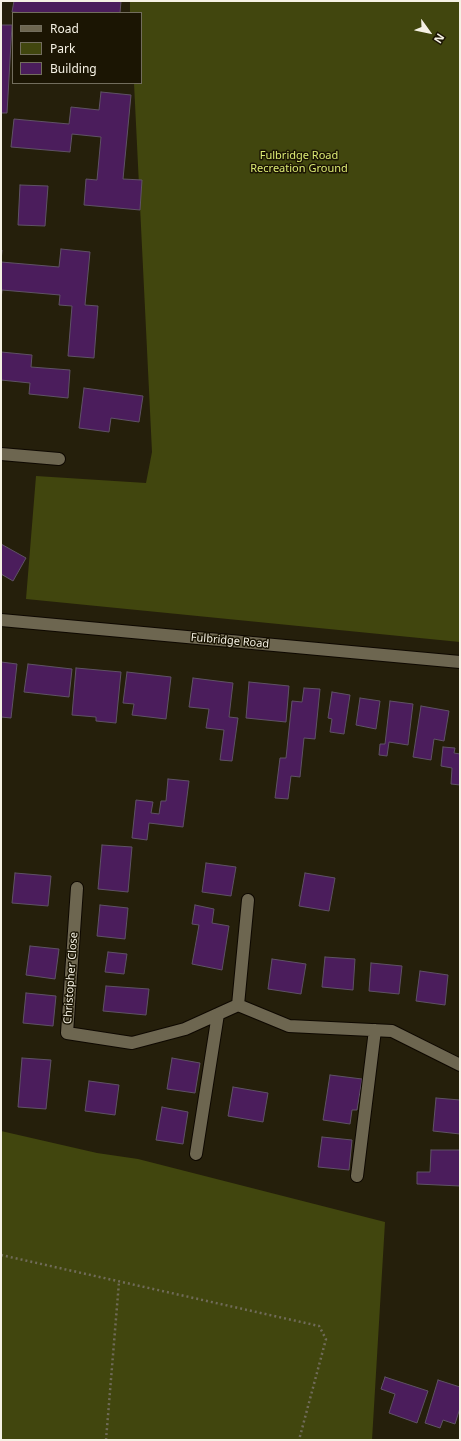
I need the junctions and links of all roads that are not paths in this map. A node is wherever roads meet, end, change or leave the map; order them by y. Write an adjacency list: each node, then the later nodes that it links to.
1 (1, 454): 2 (street)
2 (59, 459)
3 (1, 620): 4 (street, Fulbridge Road)
4 (460, 662)
5 (77, 888): 8 (street, Christopher Close)
6 (248, 900): 7 (street)
7 (238, 1005): 8 (street, Christopher Close); 9 (street)
8 (218, 1014): 11 (street)
9 (375, 1030): 10 (street); 12 (street)
10 (460, 1065)
11 (196, 1154)
12 (357, 1176)

